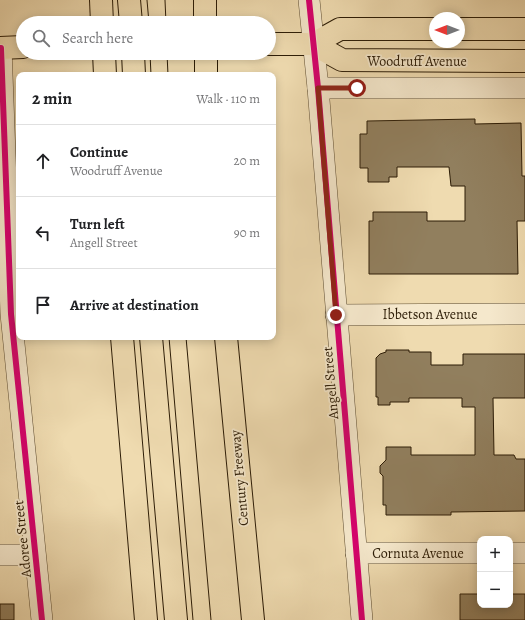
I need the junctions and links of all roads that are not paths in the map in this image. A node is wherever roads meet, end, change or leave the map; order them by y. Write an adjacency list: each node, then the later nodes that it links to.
1 (101, 0): 5 (main road)
2 (129, 0): 6 (main road)
3 (205, 0): 7 (main road)
4 (309, 0): 12 (street, Angell Street)
5 (102, 16)
6 (130, 16)
7 (206, 16)
8 (429, 29): 12 (main road, Woodruff Avenue)
9 (465, 29): 10 (main road)
10 (525, 29)
11 (276, 44): 12 (main road, Woodruff Avenue)
12 (313, 44): 18 (main road, Woodruff Avenue); 23 (street, Angell Street)
13 (16, 47): 14 (main road)
14 (1, 48): 22 (street, Adoree Street)
15 (104, 60): 19 (main road)
16 (133, 60): 20 (main road)
17 (206, 60): 21 (main road)
18 (525, 61)
19 (105, 72)
20 (134, 72)
21 (206, 72)
22 (1, 88): 25 (street, Adoree Street)
23 (318, 88): 24 (street, Woodruff Avenue); 27 (street, Angell Street)
24 (525, 88)
25 (6, 314): 36 (street, Adoree Street)
26 (525, 314): 27 (street, Ibbetson Avenue)
27 (336, 315): 31 (street, Angell Street)
28 (122, 340): 38 (main road)
29 (151, 340): 39 (main road)
30 (226, 340): 40 (main road, Century Freeway)
31 (356, 553): 32 (street, Cornuta Avenue); 41 (street, Angell Street)
32 (477, 553)
33 (513, 553): 34 (street)
34 (525, 553)
35 (0, 555): 36 (street)
36 (35, 555): 37 (street, Adoree Street)
37 (42, 620)
38 (146, 620)
39 (176, 620)
40 (253, 620)
41 (362, 620)

